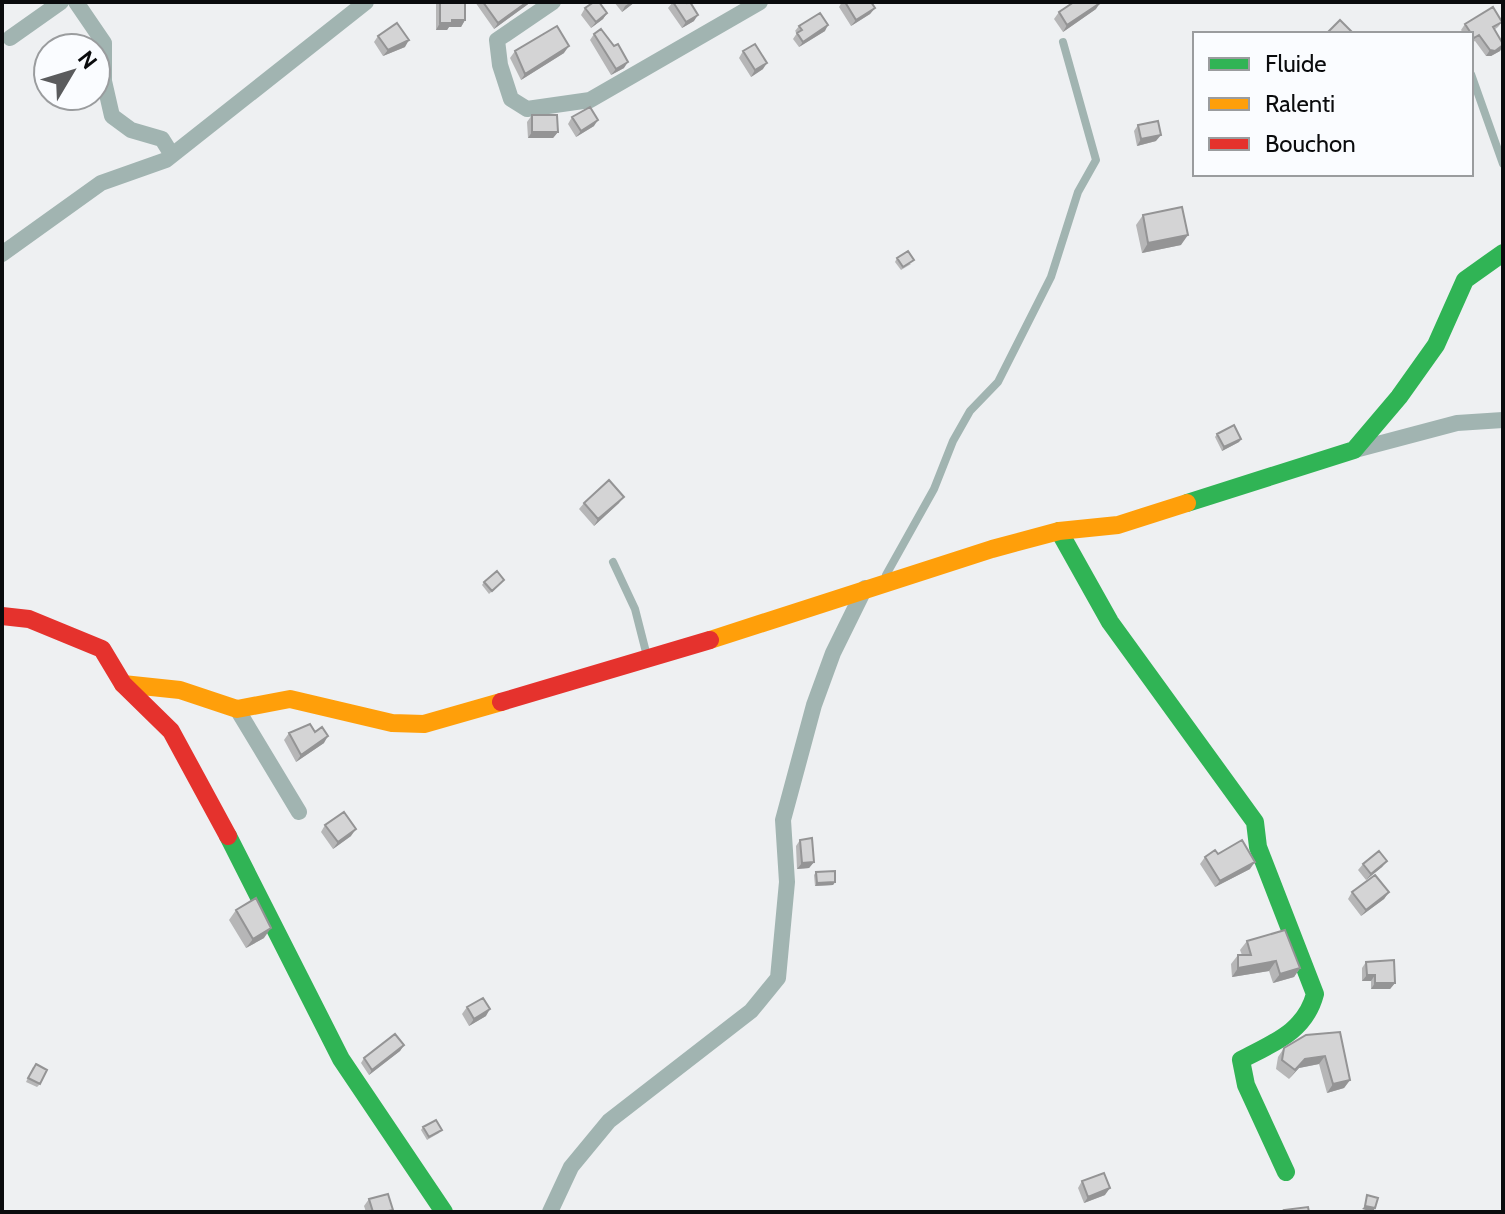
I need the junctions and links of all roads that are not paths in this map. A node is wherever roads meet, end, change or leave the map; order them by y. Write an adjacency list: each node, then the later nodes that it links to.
1 (61, 2): 6 (street)
2 (76, 2): 9 (street)
3 (366, 2): 9 (street)
4 (553, 2): 5 (street)
5 (760, 2)
6 (10, 38)
7 (1063, 42): 17 (lane)
8 (1473, 80): 10 (lane)
9 (172, 155): 12 (street)
10 (1503, 164)
11 (1503, 253): 14 (street)
12 (2, 254)
13 (1503, 420): 14 (street)
14 (1354, 450): 15 (street)
15 (1059, 531): 17 (street); 23 (street)
16 (613, 562): 19 (lane)
17 (873, 586): 19 (street); 25 (street)
18 (2, 616): 20 (street)
19 (648, 661): 21 (street)
20 (123, 684): 21 (street); 24 (street)
21 (237, 709): 22 (street)
22 (299, 812)
23 (1286, 1172)
24 (444, 1212)
25 (550, 1212)

